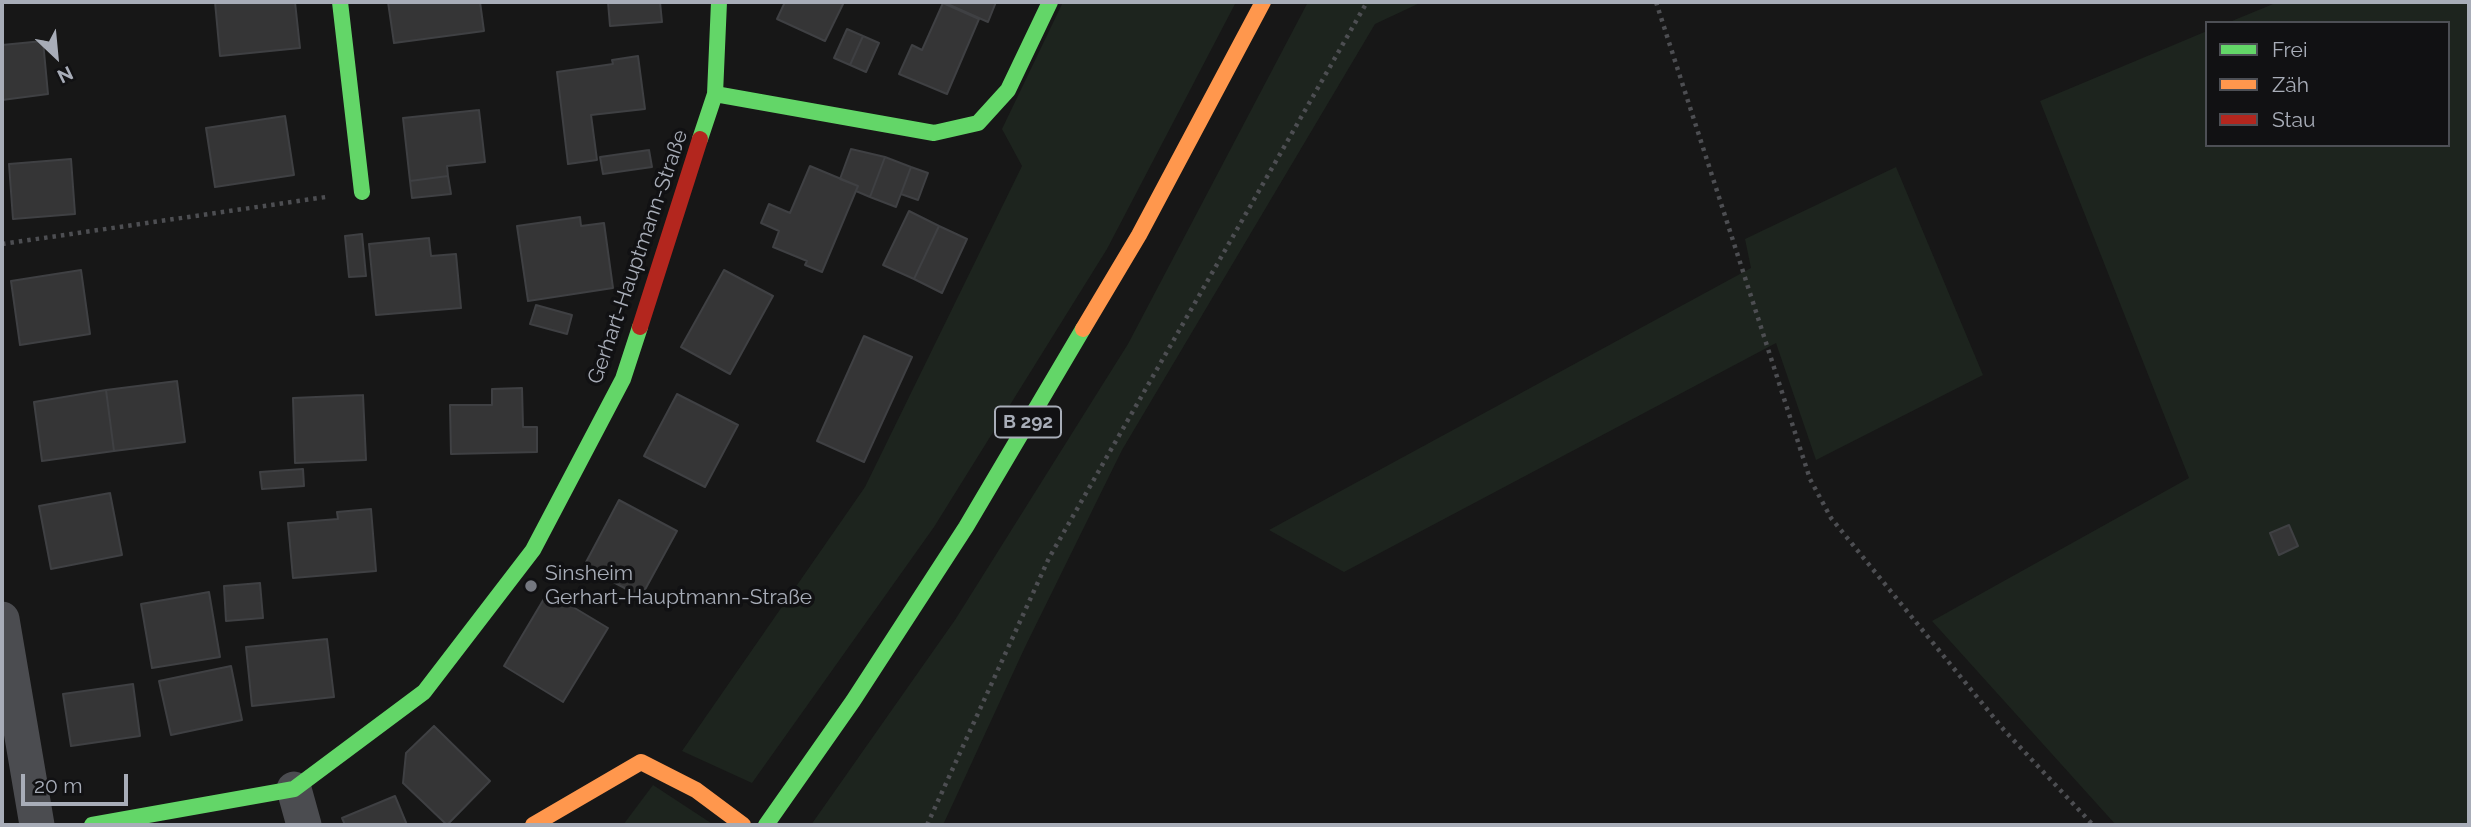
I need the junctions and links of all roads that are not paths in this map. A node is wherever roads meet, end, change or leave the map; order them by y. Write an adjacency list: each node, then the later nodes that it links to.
1 (340, 2): 6 (main road)
2 (719, 2): 5 (main road, Gerhart-Hauptmann-Straße)
3 (1050, 2): 5 (main road)
4 (1263, 2): 14 (main road, B 292)
5 (715, 94): 8 (main road, Gerhart-Hauptmann-Straße)
6 (362, 192)
7 (2, 619): 9 (street)
8 (294, 789): 10 (main road, Gerhart-Hauptmann-Straße); 11 (street)
9 (37, 825)
10 (92, 825)
11 (304, 825)
12 (533, 825): 13 (main road)
13 (743, 825)
14 (766, 825)

